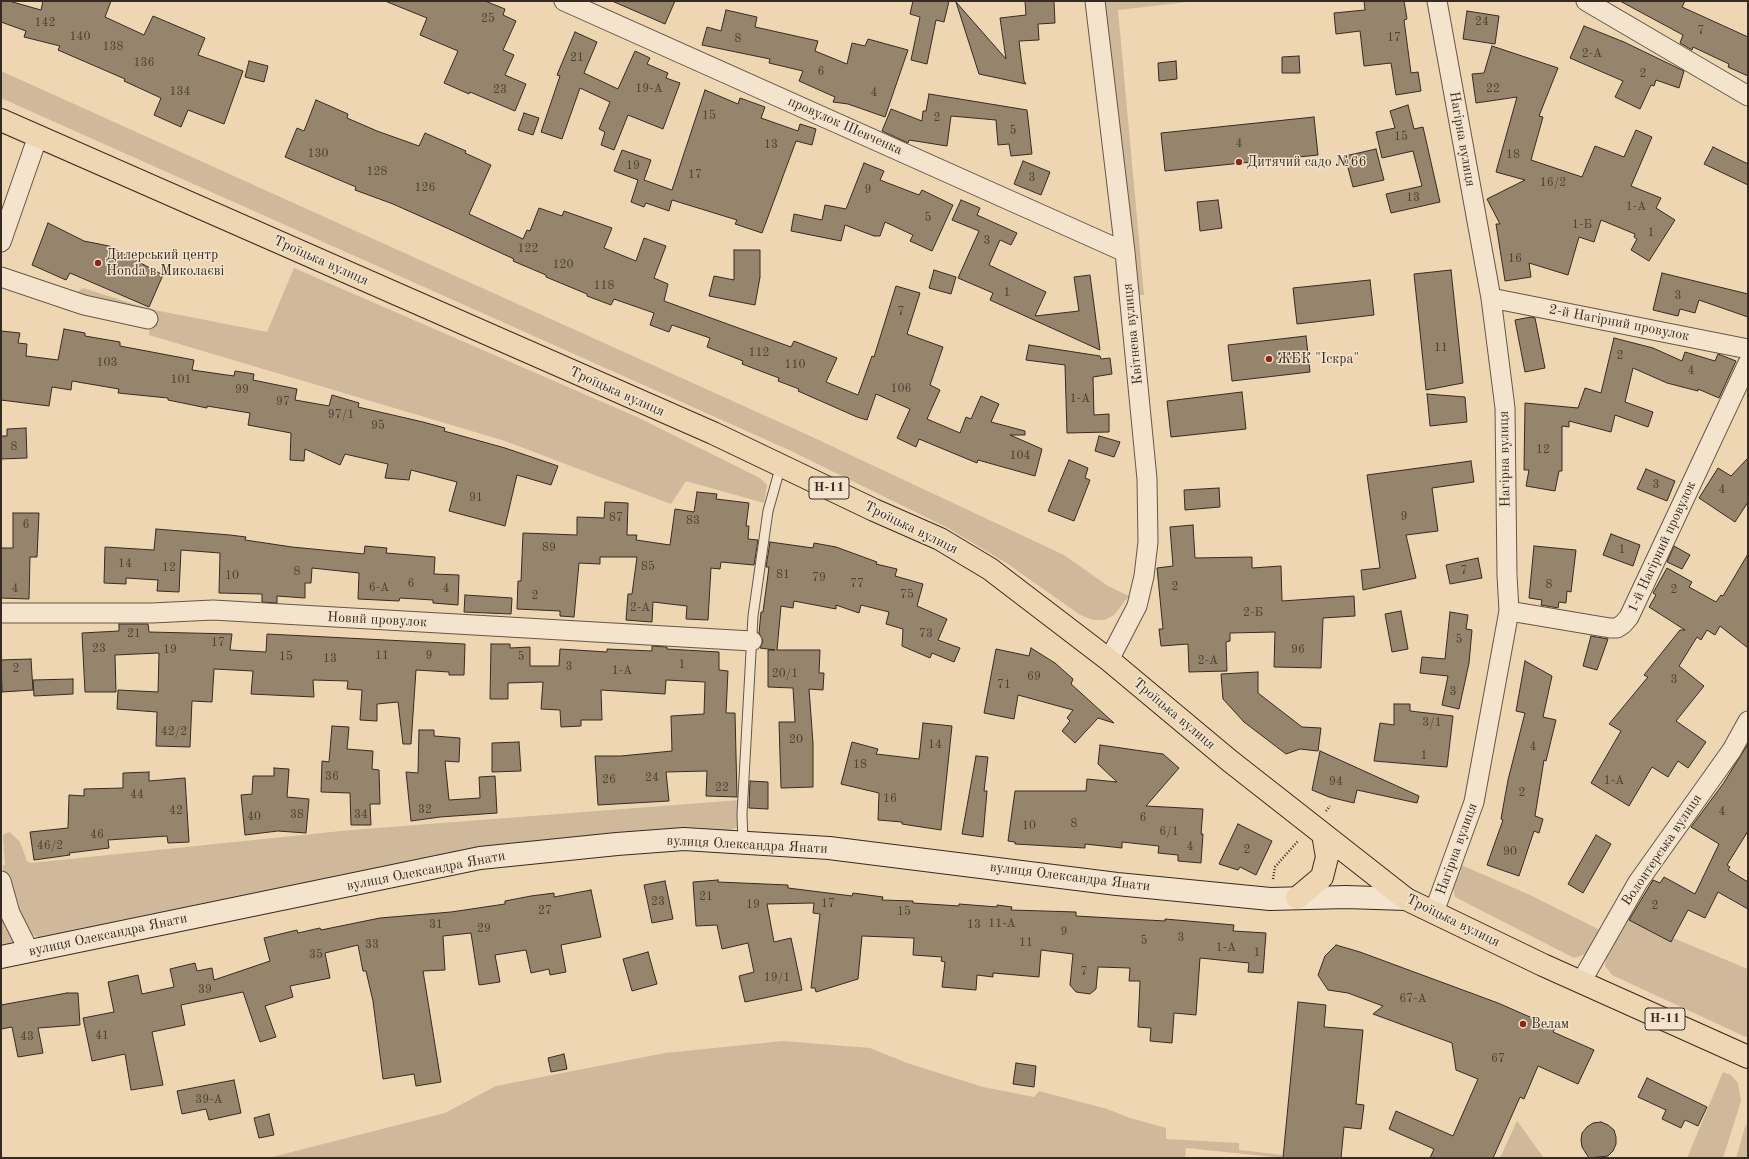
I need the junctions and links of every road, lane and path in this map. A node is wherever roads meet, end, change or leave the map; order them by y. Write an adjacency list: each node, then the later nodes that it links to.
1 (564, 1): 9 (street, провулок Шевченка)
2 (1095, 1): 9 (street, Квітнева вулиця)
3 (1437, 1): 11 (street, Нагірна вулиця)
4 (1586, 1): 5 (street)
5 (1748, 96)
6 (1, 120): 7 (main road, Троїцька вулиця / Н-11)
7 (38, 136): 8 (street); 15 (main road, Троїцька вулиця / Н-11)
8 (1, 242)
9 (1125, 252): 19 (street, Квітнева вулиця)
10 (1, 277): 12 (street)
11 (1491, 298): 13 (street, 2-й Нагірний провулок); 16 (street, Нагірна вулиця)
12 (148, 319)
13 (1748, 348)
14 (1748, 363): 16 (street, 1-й Нагірний провулок)
15 (780, 465): 18 (lane); 19 (main road, Троїцька вулиця / Н-11)
16 (1509, 611): 28 (street, Нагірна вулиця)
17 (1, 613): 18 (street, Новий провулок)
18 (752, 641): 23 (lane)
19 (1110, 660): 22 (main road, Троїцька вулиця / Н-11)
20 (1748, 721): 31 (street, Волонтерська вулиця)
21 (1330, 806): 22 (path)
22 (1318, 830): 25 (main road); 26 (path); 27 (main road, Троїцька вулиця / Н-11)
23 (743, 842): 26 (street, вулиця Олександра Янати); 29 (street, вулиця Олександра Янати)
24 (1, 881): 29 (street)
25 (1297, 898): 26 (street, вулиця Олександра Янати); 27 (street, вулиця Олександра Янати)
26 (1270, 899)
27 (1406, 899): 28 (main road, Троїцька вулиця / Н-11)
28 (1434, 912): 31 (main road, Троїцька вулиця / Н-11)
29 (29, 951): 30 (street, вулиця Олександра Янати)
30 (1, 957)
31 (1582, 982): 32 (main road, Троїцька вулиця / Н-11)
32 (1748, 1057)

